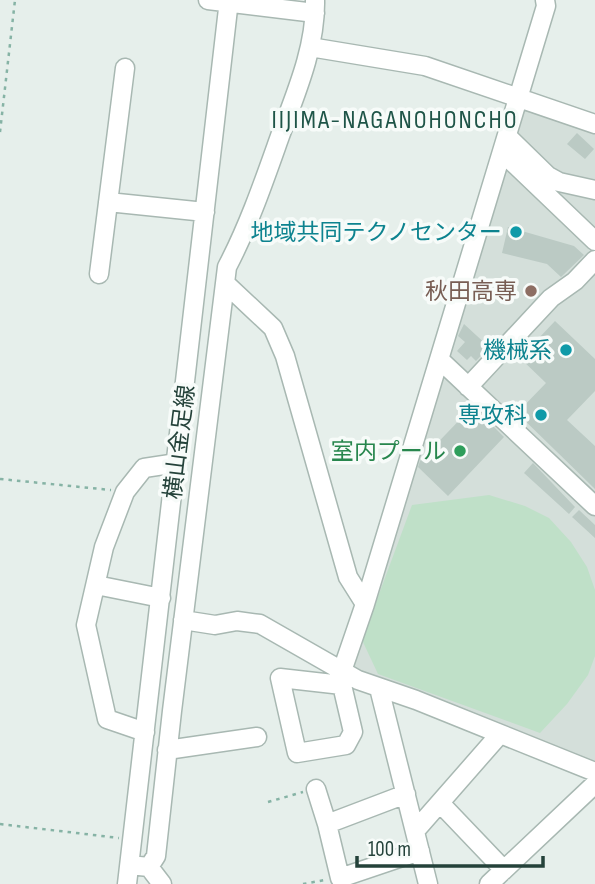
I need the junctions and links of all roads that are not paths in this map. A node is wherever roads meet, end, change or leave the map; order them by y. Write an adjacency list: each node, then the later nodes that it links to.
1 (208, 0): 3 (street)
2 (545, 0): 7 (street)
3 (229, 2): 4 (street); 12 (street, 横山金足線)
4 (315, 6): 5 (street)
5 (310, 47): 7 (street); 17 (street)
6 (125, 68): 11 (street)
7 (520, 97): 8 (street); 9 (street)
8 (595, 124)
9 (505, 145): 10 (street); 13 (street); 18 (street)
10 (588, 188): 13 (street)
11 (108, 202): 12 (street); 16 (street)
12 (205, 212): 20 (street, 横山金足線)
13 (573, 220): 14 (street)
14 (595, 241)
15 (595, 260): 19 (street)
16 (99, 274)
17 (225, 283): 24 (street); 25 (street)
18 (440, 360): 19 (street); 24 (street)
19 (468, 387): 21 (street)
20 (177, 463): 22 (street); 23 (street, 横山金足線)
21 (595, 506)
22 (96, 585): 23 (street); 28 (street)
23 (161, 598): 28 (street, 横山金足線)
24 (365, 604): 26 (street)
25 (183, 620): 26 (street); 31 (street)
26 (344, 677): 26 (street); 27 (street)
27 (379, 688): 29 (street); 35 (street)
28 (145, 732): 40 (street, 横山金足線)
29 (500, 734): 32 (street); 36 (street)
30 (257, 737): 31 (street)
31 (167, 750): 41 (street)
32 (595, 772)
33 (595, 785): 42 (street)
34 (316, 789): 37 (street)
35 (406, 794): 37 (street); 38 (street)
36 (440, 803): 38 (street); 42 (street)
37 (327, 824): 39 (street)
38 (415, 831): 39 (street)
39 (420, 851): 45 (street)
40 (129, 864): 41 (street); 43 (street, 横山金足線)
41 (149, 867): 44 (street)
42 (504, 870): 46 (street)
43 (127, 884)
44 (162, 884)
45 (428, 884)
46 (489, 884)

